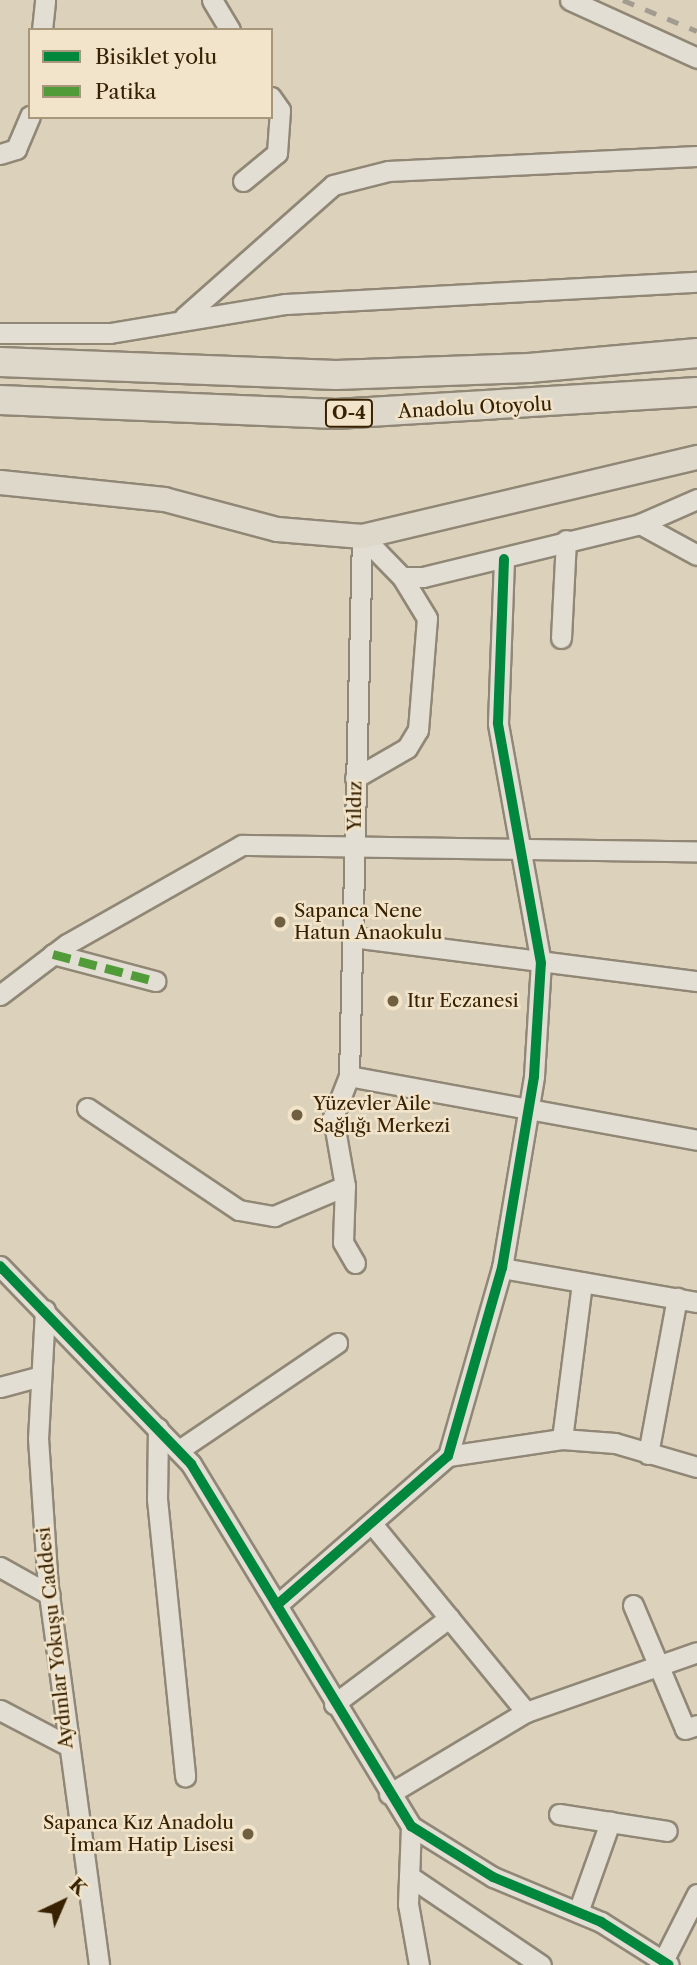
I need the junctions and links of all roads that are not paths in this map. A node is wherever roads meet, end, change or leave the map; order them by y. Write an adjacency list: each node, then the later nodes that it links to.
1 (45, 0): 4 (street)
2 (212, 0): 5 (street)
3 (570, 0): 6 (street)
4 (42, 28)
5 (229, 28)
6 (697, 58)
7 (273, 100): 11 (street)
8 (29, 120): 9 (street)
9 (0, 154)
10 (697, 156): 13 (street)
11 (243, 181)
12 (697, 282): 13 (street)
13 (184, 317): 14 (street)
14 (0, 333)
15 (697, 353): 16 (highway, Anadolu Otoyolu / O-4)
16 (0, 362)
17 (697, 392): 18 (highway, Anadolu Otoyolu / O-4)
18 (0, 400)
19 (697, 457): 23 (main road)
20 (0, 482): 23 (main road)
21 (697, 499): 22 (street)
22 (640, 524): 24 (street); 25 (street)
23 (362, 536): 27 (street); 29 (street, Yıldız)
24 (566, 540): 26 (street); 28 (street)
25 (697, 555)
26 (504, 559): 27 (street); 31 (street)
27 (402, 577): 29 (street)
28 (561, 638)
29 (355, 778): 30 (street, Yıldız)
30 (354, 844): 31 (street); 33 (street, Yıldız); 34 (street)
31 (524, 849): 32 (street); 35 (street)
32 (697, 850)
33 (352, 937): 35 (street); 39 (street, Yıldız)
34 (53, 954): 36 (street); 38 (street)
35 (541, 964): 37 (street); 41 (street)
36 (155, 981)
37 (697, 981)
38 (0, 995)
39 (348, 1076): 41 (street); 43 (street, Yıldız)
40 (87, 1108): 43 (street)
41 (528, 1109): 42 (street); 46 (street)
42 (697, 1140)
43 (345, 1186): 44 (street, Yıldız)
44 (355, 1264)
45 (0, 1266): 49 (street)
46 (502, 1268): 47 (street); 57 (street)
47 (582, 1282): 48 (street); 54 (street)
48 (687, 1300): 56 (street)
49 (45, 1310): 51 (street, Aydınlar Yokuşu Caddesi); 53 (street)
50 (337, 1343): 55 (street)
51 (41, 1376): 52 (street); 61 (street, Aydınlar Yokuşu Caddesi)
52 (0, 1387)
53 (158, 1428): 55 (street); 72 (street)
54 (562, 1439): 56 (street); 57 (street)
55 (178, 1450): 62 (street)
56 (648, 1454): 58 (street)
57 (448, 1456): 59 (street)
58 (697, 1467)
59 (373, 1525): 62 (street); 64 (street)
60 (0, 1567): 61 (street)
61 (50, 1595): 71 (street, Aydınlar Yokuşu Caddesi)
62 (277, 1605): 67 (street)
63 (633, 1605): 66 (street)
64 (449, 1619): 67 (street); 69 (street)
65 (697, 1652): 66 (street)
66 (658, 1666): 69 (street); 70 (street)
67 (334, 1704): 73 (street)
68 (0, 1710): 71 (street)
69 (526, 1712): 73 (street)
70 (697, 1725)
71 (65, 1744): 82 (street, Aydınlar Yokuşu Caddesi)
72 (185, 1777)
73 (389, 1794): 76 (street)
74 (559, 1815): 75 (street)
75 (610, 1822): 77 (street); 80 (street)
76 (411, 1826): 78 (street); 80 (street)
77 (667, 1831)
78 (409, 1875): 83 (street); 84 (street)
79 (697, 1894): 81 (street)
80 (578, 1912): 81 (street)
81 (666, 1963)
82 (99, 1965)
83 (419, 1965)
84 (541, 1965)

